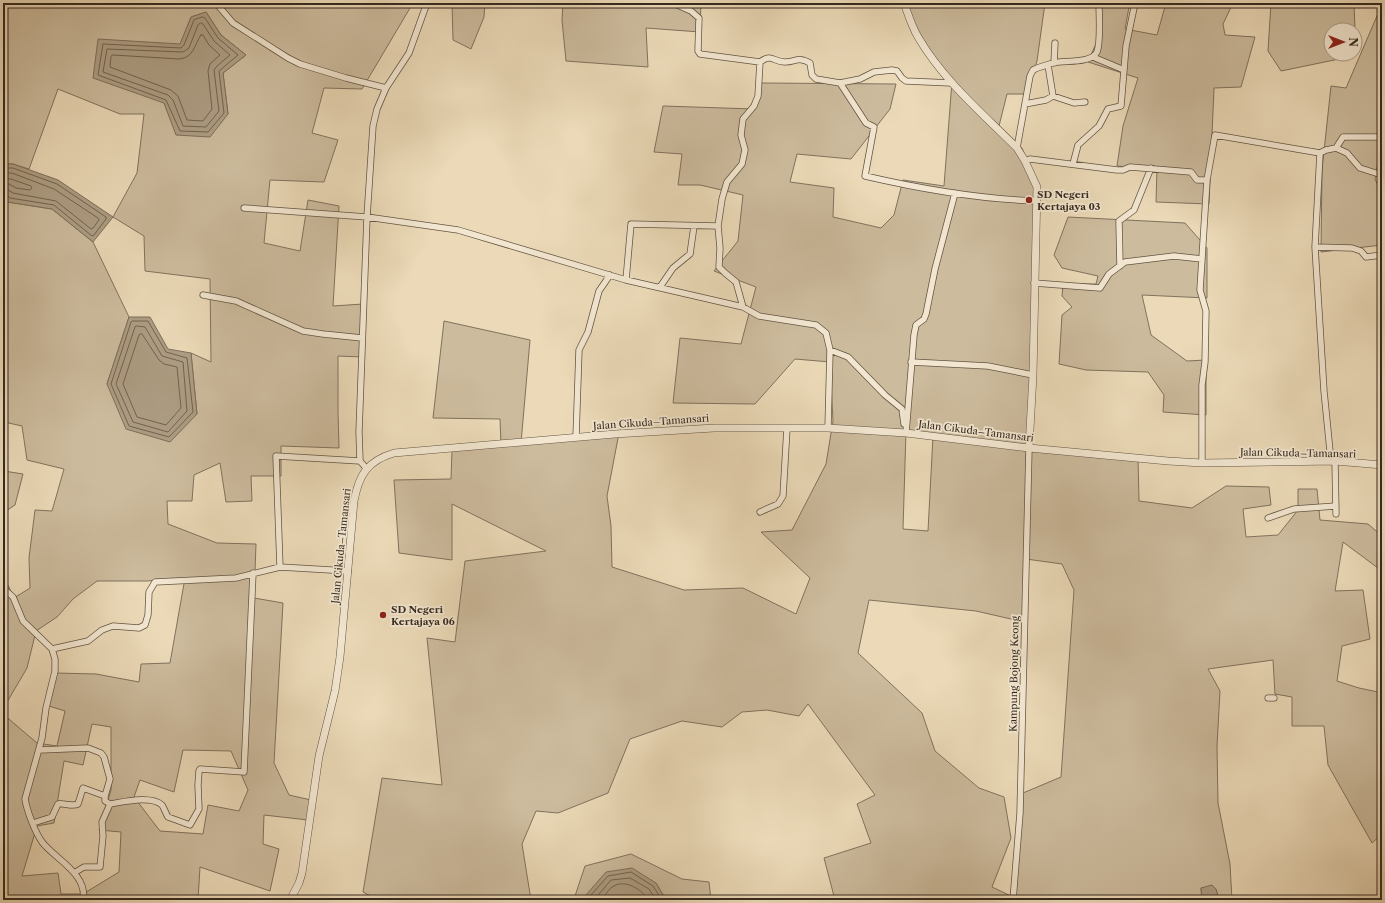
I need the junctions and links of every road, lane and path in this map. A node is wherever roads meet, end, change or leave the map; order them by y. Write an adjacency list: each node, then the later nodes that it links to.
1 (216, 3): 14 (street)
2 (427, 3): 14 (street)
3 (673, 3): 9 (street)
4 (904, 3): 13 (street)
5 (1099, 3): 8 (street)
6 (1135, 3): 11 (street)
7 (1055, 43): 10 (street)
8 (1093, 57): 10 (street); 11 (street)
9 (760, 62): 12 (street); 32 (street)
10 (1051, 64): 15 (street); 17 (street)
11 (1124, 70): 23 (street)
12 (840, 83): 13 (street); 27 (street)
13 (952, 83): 19 (street)
14 (386, 88): 30 (street)
15 (1052, 96): 16 (street); 17 (street)
16 (1085, 102)
17 (1025, 104): 19 (street)
18 (1382, 137): 20 (street)
19 (1017, 148): 22 (street)
20 (1336, 148): 21 (street); 25 (street)
21 (1320, 153): 26 (street); 33 (street)
22 (1026, 161): 23 (street); 28 (street)
23 (1073, 164): 24 (street)
24 (1151, 168): 26 (street); 36 (street)
25 (1382, 176)
26 (1207, 180): 35 (street)
27 (955, 193): 28 (street); 45 (street)
28 (1036, 202): 39 (street)
29 (244, 208): 30 (street)
30 (366, 216): 37 (street); 43 (street)
31 (694, 226): 32 (street); 38 (street); 40 (street)
32 (718, 226): 42 (street)
33 (1316, 247): 34 (street); 53 (street)
34 (1382, 255)
35 (1202, 259): 36 (street); 54 (street)
36 (1120, 266): 39 (street)
37 (610, 275): 38 (street); 50 (street)
38 (626, 280): 40 (street)
39 (1034, 283): 46 (street)
40 (660, 287): 42 (street)
41 (203, 295): 43 (street)
42 (743, 307): 44 (street)
43 (362, 338): 52 (street)
44 (830, 350): 48 (street); 49 (street)
45 (911, 362): 46 (street); 49 (street)
46 (1033, 375): 51 (street)
47 (787, 428): 48 (street, Jalan Cikuda–Tamansari); 50 (street, Jalan Cikuda–Tamansari); 58 (street)
48 (828, 428): 49 (street, Jalan Cikuda–Tamansari)
49 (906, 433): 51 (street, Jalan Cikuda–Tamansari)
50 (576, 437): 56 (street, Jalan Cikuda–Tamansari)
51 (1029, 448): 54 (street, Jalan Cikuda–Tamansari); 73 (street, Kampung Bojong Keong)
52 (360, 461): 56 (street); 61 (street)
53 (1333, 461): 54 (street, Jalan Cikuda–Tamansari); 55 (street, Jalan Cikuda–Tamansari); 57 (street)
54 (1202, 463)
55 (1382, 465)
56 (366, 468): 62 (street, Jalan Cikuda–Tamansari)
57 (1336, 506): 59 (street); 60 (street)
58 (760, 512)
59 (1336, 514)
60 (1268, 518)
61 (280, 567): 62 (street); 63 (street)
62 (348, 571): 72 (street, Jalan Cikuda–Tamansari)
63 (254, 573): 65 (street); 68 (street)
64 (3, 588): 65 (street)
65 (52, 649): 66 (street)
66 (39, 750): 67 (street); 69 (street)
67 (105, 796): 68 (street); 69 (street)
68 (110, 804): 70 (street)
69 (33, 823): 70 (street)
70 (74, 873): 71 (street)
71 (83, 900)
72 (290, 900)
73 (1013, 900)

